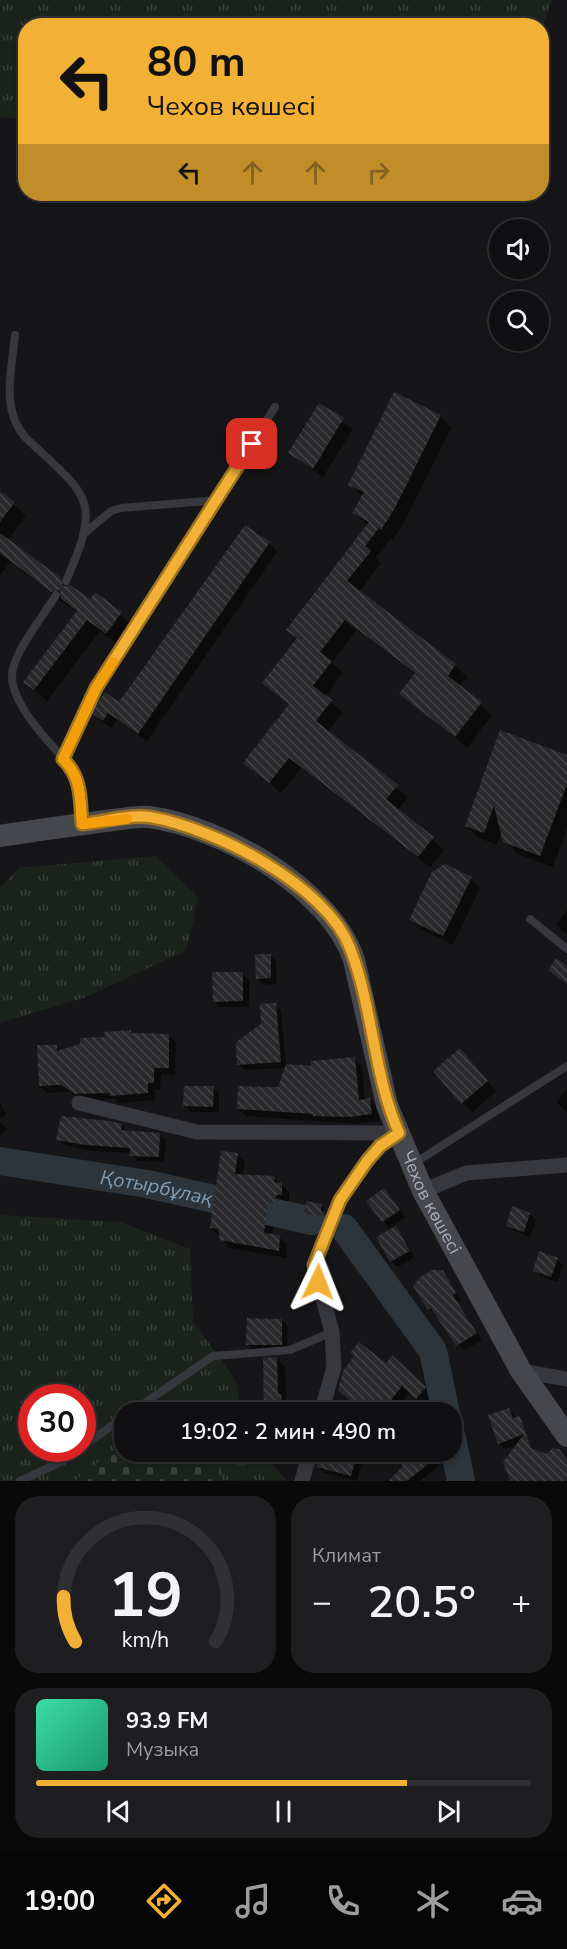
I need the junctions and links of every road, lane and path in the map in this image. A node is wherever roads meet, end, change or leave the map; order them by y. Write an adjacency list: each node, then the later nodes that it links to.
1 (15, 335): 4 (lane)
2 (275, 407): 3 (lane)
3 (218, 500): 4 (lane); 7 (lane)
4 (86, 533): 5 (lane)
5 (66, 582)
6 (56, 595): 7 (lane)
7 (63, 759): 8 (lane)
8 (82, 824): 9 (main road, Чехов көшесі); 14 (main road, Чехов көшесі)
9 (0, 836)
10 (530, 919): 11 (lane)
11 (567, 949)
12 (567, 1066): 15 (lane)
13 (79, 1103): 14 (street)
14 (399, 1133): 15 (main road, Чехов көшесі); 18 (street)
15 (412, 1165): 17 (main road, Чехов көшесі)
16 (567, 1166): 17 (street)
17 (423, 1191): 19 (main road, Чехов көшесі)
18 (332, 1332): 21 (lane); 22 (street)
19 (521, 1371): 20 (street); 24 (main road, Чехов көшесі)
20 (567, 1379)
21 (146, 1402)
22 (324, 1402)
23 (114, 1424): 25 (lane)
24 (567, 1436)
25 (96, 1437)
26 (61, 1462): 28 (lane)
27 (307, 1462): 29 (street)
28 (20, 1481)
29 (302, 1481)

